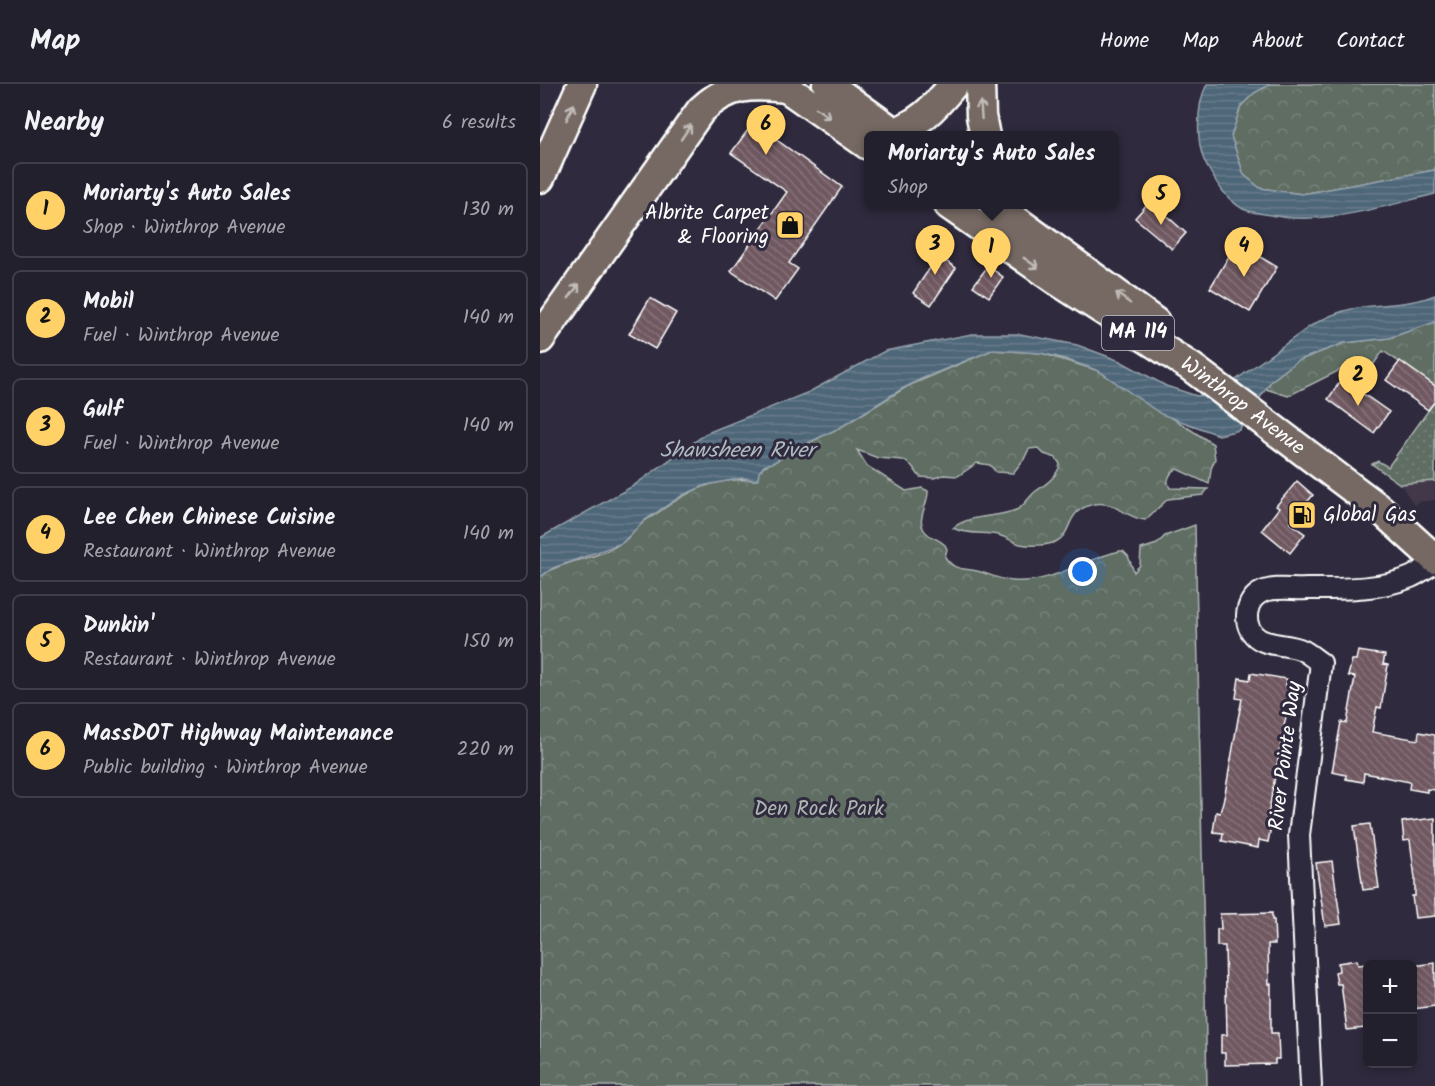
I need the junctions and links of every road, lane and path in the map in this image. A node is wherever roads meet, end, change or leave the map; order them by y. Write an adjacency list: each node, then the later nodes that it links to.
1 (582, 84): 10 (highway, one-way to 1)
2 (827, 84): 7 (highway)
3 (954, 84): 8 (highway)
4 (980, 84): 9 (highway, one-way to 4)
5 (784, 86): 6 (highway, one-way to 6); 15 (highway, one-way to 5)
6 (866, 131)
7 (872, 131)
8 (900, 131)
9 (984, 131)
10 (540, 178)
11 (956, 209): 16 (highway, Winthrop Avenue / MA 114, one-way to 16)
12 (1002, 209): 14 (highway, Winthrop Avenue / MA 114)
13 (1026, 209): 14 (highway)
14 (1061, 253): 16 (highway, Winthrop Avenue / MA 114, one-way to 14)
15 (540, 339)
16 (1222, 381): 17 (highway, Winthrop Avenue / MA 114)
17 (1345, 474): 18 (highway, Winthrop Avenue / MA 114); 19 (highway, Winthrop Avenue / MA 114)
18 (1435, 539)
19 (1435, 561): 20 (street, River Pointe Way)
20 (1311, 1086)

